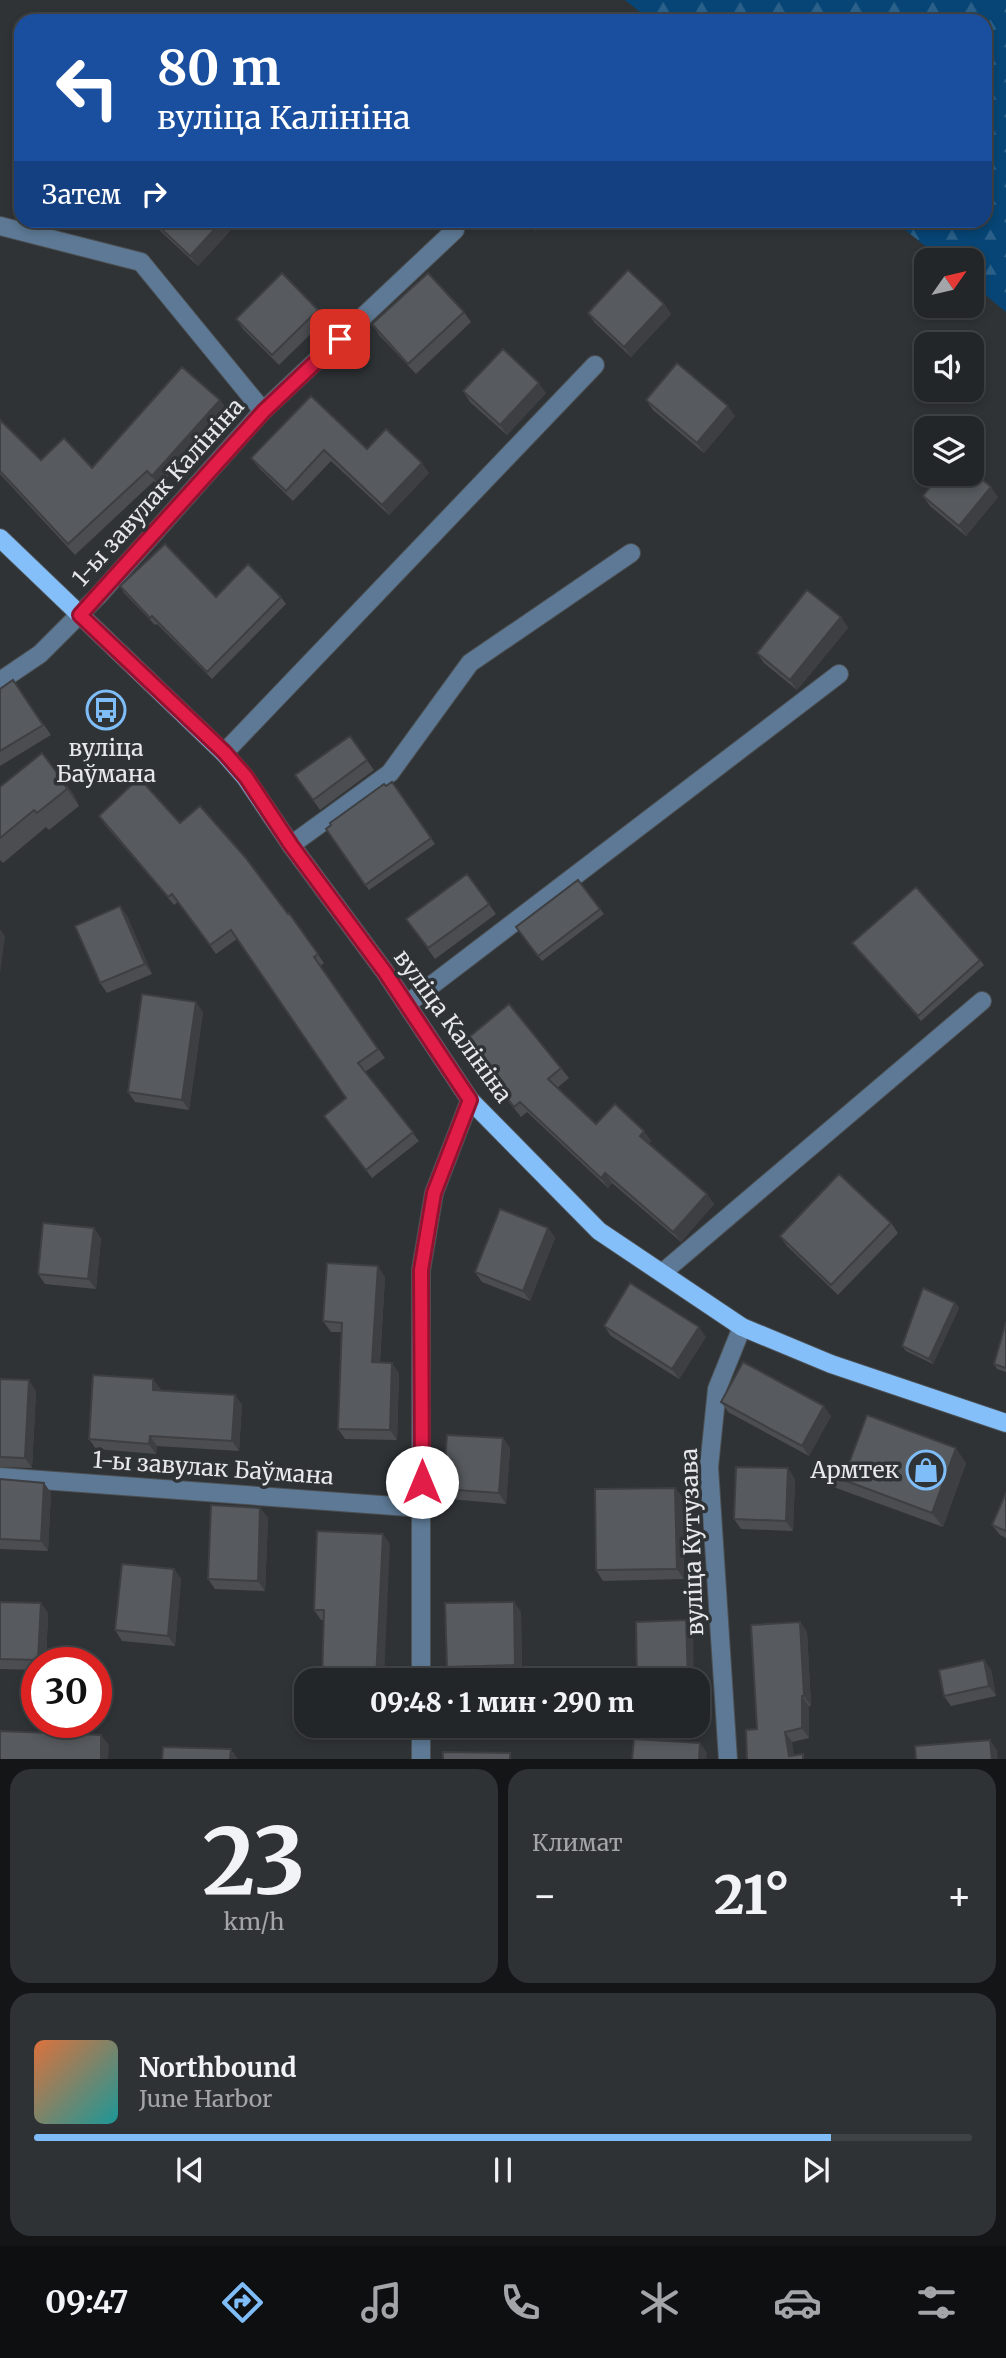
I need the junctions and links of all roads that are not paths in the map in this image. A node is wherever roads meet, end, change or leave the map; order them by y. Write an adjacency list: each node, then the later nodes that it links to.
1 (0, 226): 4 (street)
2 (455, 230): 4 (street, 1-ы завулак Калініна)
3 (595, 366): 10 (street)
4 (264, 411): 7 (street, 1-ы завулак Калініна)
5 (0, 538): 7 (main road, вуліца Калініна)
6 (631, 553): 11 (street)
7 (80, 615): 9 (street, 1-ы завулак Калініна); 10 (main road, вуліца Калініна)
8 (839, 674): 13 (street)
9 (0, 681)
10 (224, 752): 11 (main road, вуліца Калініна)
11 (291, 845): 13 (main road, вуліца Калініна)
12 (982, 1001): 15 (street)
13 (407, 1004): 14 (main road, вуліца Калініна)
14 (470, 1100): 15 (main road, вуліца Калініна); 19 (street)
15 (662, 1273): 16 (main road, вуліца Калініна)
16 (743, 1327): 17 (main road, вуліца Калініна); 23 (street, вуліца Кутузава)
17 (1006, 1423)
18 (0, 1476): 19 (street, 1-ы завулак Баўмана)
19 (422, 1508): 20 (street)
20 (421, 1668)
21 (421, 1738): 22 (street)
22 (421, 1759)
23 (728, 1759)

